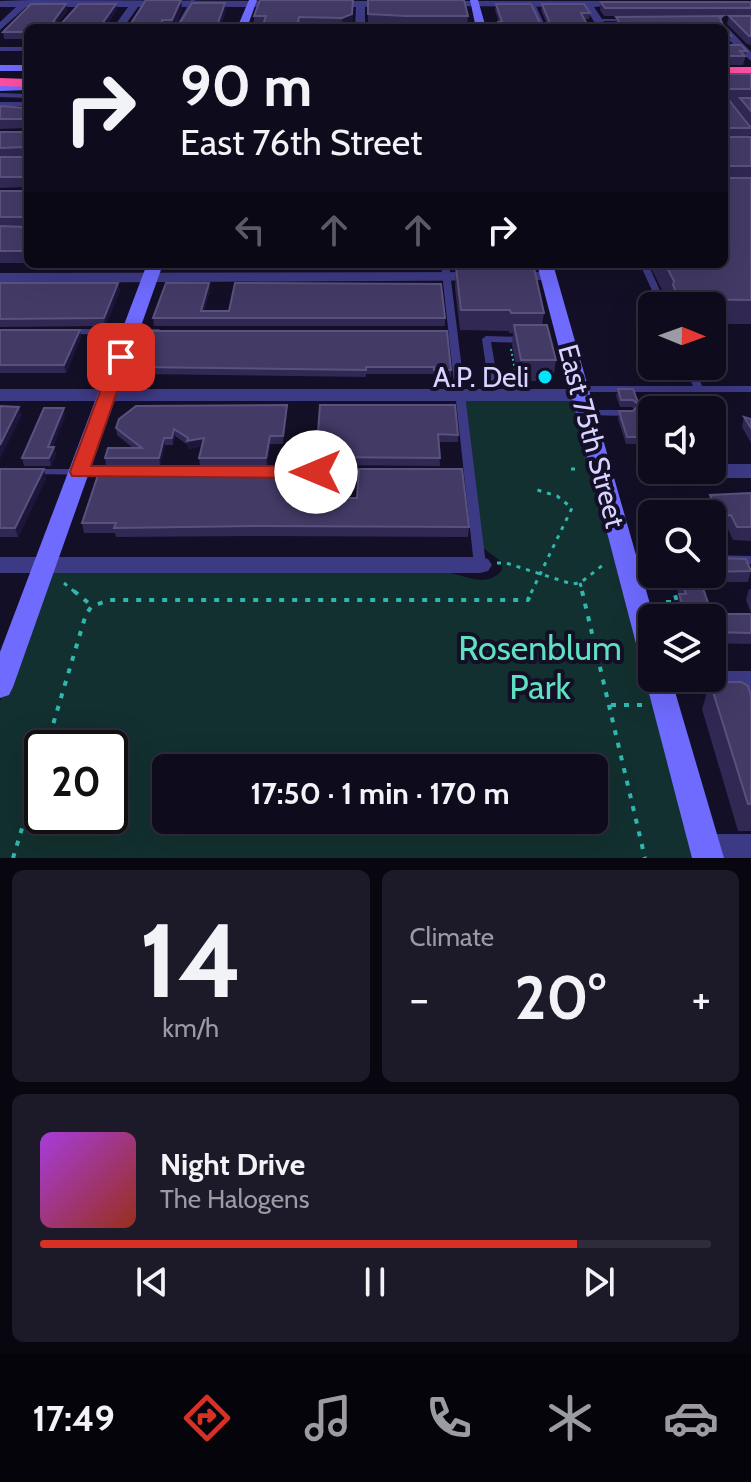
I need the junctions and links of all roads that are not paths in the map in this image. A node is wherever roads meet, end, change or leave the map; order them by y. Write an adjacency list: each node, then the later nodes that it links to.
1 (26, 2): 6 (street); 7 (street); 25 (street)
2 (192, 2): 3 (street); 8 (street); 19 (lane)
3 (252, 2): 9 (street); 20 (main road)
4 (475, 2): 5 (street); 13 (street); 22 (main road)
5 (528, 3): 14 (street); 23 (lane)
6 (0, 4)
7 (79, 4): 8 (street); 16 (lane)
8 (135, 4): 18 (street)
9 (293, 4)
10 (322, 4): 11 (street)
11 (361, 4): 12 (street); 21 (street)
12 (402, 4)
13 (432, 4)
14 (588, 4): 15 (street); 24 (street)
15 (632, 4)
16 (68, 17)
17 (632, 20): 24 (lane)
18 (121, 24)
19 (179, 24)
20 (244, 24)
21 (360, 24)
22 (480, 24)
23 (541, 24)
24 (600, 24)
25 (0, 27)
26 (728, 33): 29 (street)
27 (0, 49): 28 (lane)
28 (24, 49)
29 (742, 49): 30 (street)
30 (751, 58)
31 (728, 71): 32 (highway)
32 (751, 71)
33 (0, 72): 34 (highway)
34 (24, 72)
35 (0, 85): 36 (highway)
36 (24, 85)
37 (728, 85): 38 (highway)
38 (751, 85)
39 (0, 95): 40 (lane)
40 (24, 96)
41 (0, 104): 42 (lane)
42 (24, 104)
43 (0, 110): 44 (lane)
44 (24, 110)
45 (646, 268): 50 (lane)
46 (153, 271): 47 (street); 49 (street); 52 (main road)
47 (446, 271): 48 (street); 55 (lane)
48 (547, 271): 64 (main road, East 75th Street)
49 (0, 278)
50 (657, 292)
51 (63, 332): 52 (lane)
52 (130, 332): 53 (lane); 61 (main road)
53 (163, 332)
54 (437, 332): 55 (lane)
55 (453, 332): 62 (lane)
56 (532, 340): 63 (lane)
57 (695, 380): 58 (lane)
58 (698, 387): 59 (lane); 64 (lane)
59 (751, 389)
60 (0, 395): 61 (street)
61 (107, 395): 62 (street); 69 (main road)
62 (460, 395): 63 (street); 74 (lane)
63 (495, 395): 64 (street)
64 (582, 399): 65 (lane); 75 (main road, East 75th Street)
65 (630, 413)
66 (726, 471): 67 (street)
67 (751, 471)
68 (14, 472): 69 (lane)
69 (79, 472): 70 (lane); 81 (main road)
70 (117, 472)
71 (293, 472): 72 (lane)
72 (389, 472)
73 (453, 472): 74 (lane)
74 (469, 472): 80 (lane)
75 (626, 559): 76 (lane); 82 (main road, East 75th Street)
76 (638, 559)
77 (726, 559): 78 (lane)
78 (751, 560)
79 (0, 565): 81 (street)
80 (480, 565): 81 (street)
81 (54, 574): 85 (main road)
82 (638, 613)
83 (726, 681): 84 (street)
84 (751, 682)
85 (0, 687)
86 (657, 692): 88 (main road, East 75th Street)
87 (751, 848): 88 (street)
88 (706, 853)

